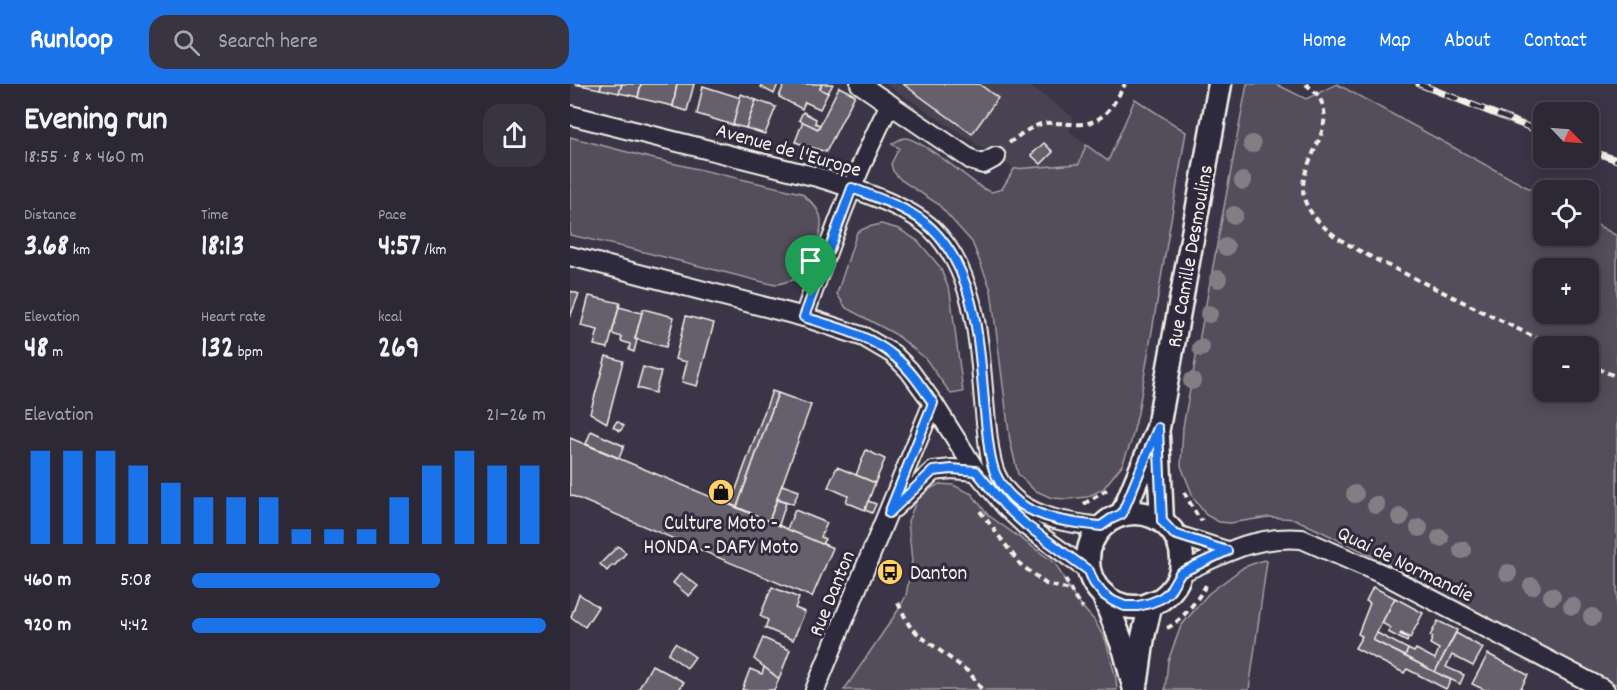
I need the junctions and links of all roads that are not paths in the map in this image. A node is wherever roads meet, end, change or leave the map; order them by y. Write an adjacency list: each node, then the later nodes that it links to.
1 (861, 84): 3 (street)
2 (1220, 84): 10 (street, Rue Camille Desmoulins)
3 (890, 104): 5 (street); 6 (street)
4 (570, 115): 6 (street, Avenue de l'Europe)
5 (996, 157)
6 (852, 188): 8 (street); 14 (street, Avenue de l'Europe)
7 (570, 256): 8 (street)
8 (804, 317): 9 (street)
9 (933, 403): 11 (street); 12 (street, Rue Danton)
10 (1158, 428): 13 (street, Rue Camille Desmoulins); 15 (street, Rue Camille Desmoulins)
11 (976, 471): 12 (street, Rue Danton); 17 (street)
12 (889, 513): 21 (street, Rue Danton)
13 (1122, 514): 14 (street); 15 (street)
14 (1101, 526): 17 (street)
15 (1168, 528): 16 (street); 18 (street)
16 (1227, 551): 18 (street, Quai de Normandie); 23 (street, Quai de Normandie)
17 (1089, 571): 19 (street)
18 (1180, 573): 20 (street)
19 (1103, 594): 20 (street); 22 (street)
20 (1150, 603): 22 (street)
21 (815, 690)
22 (1136, 690)
23 (1605, 690)

